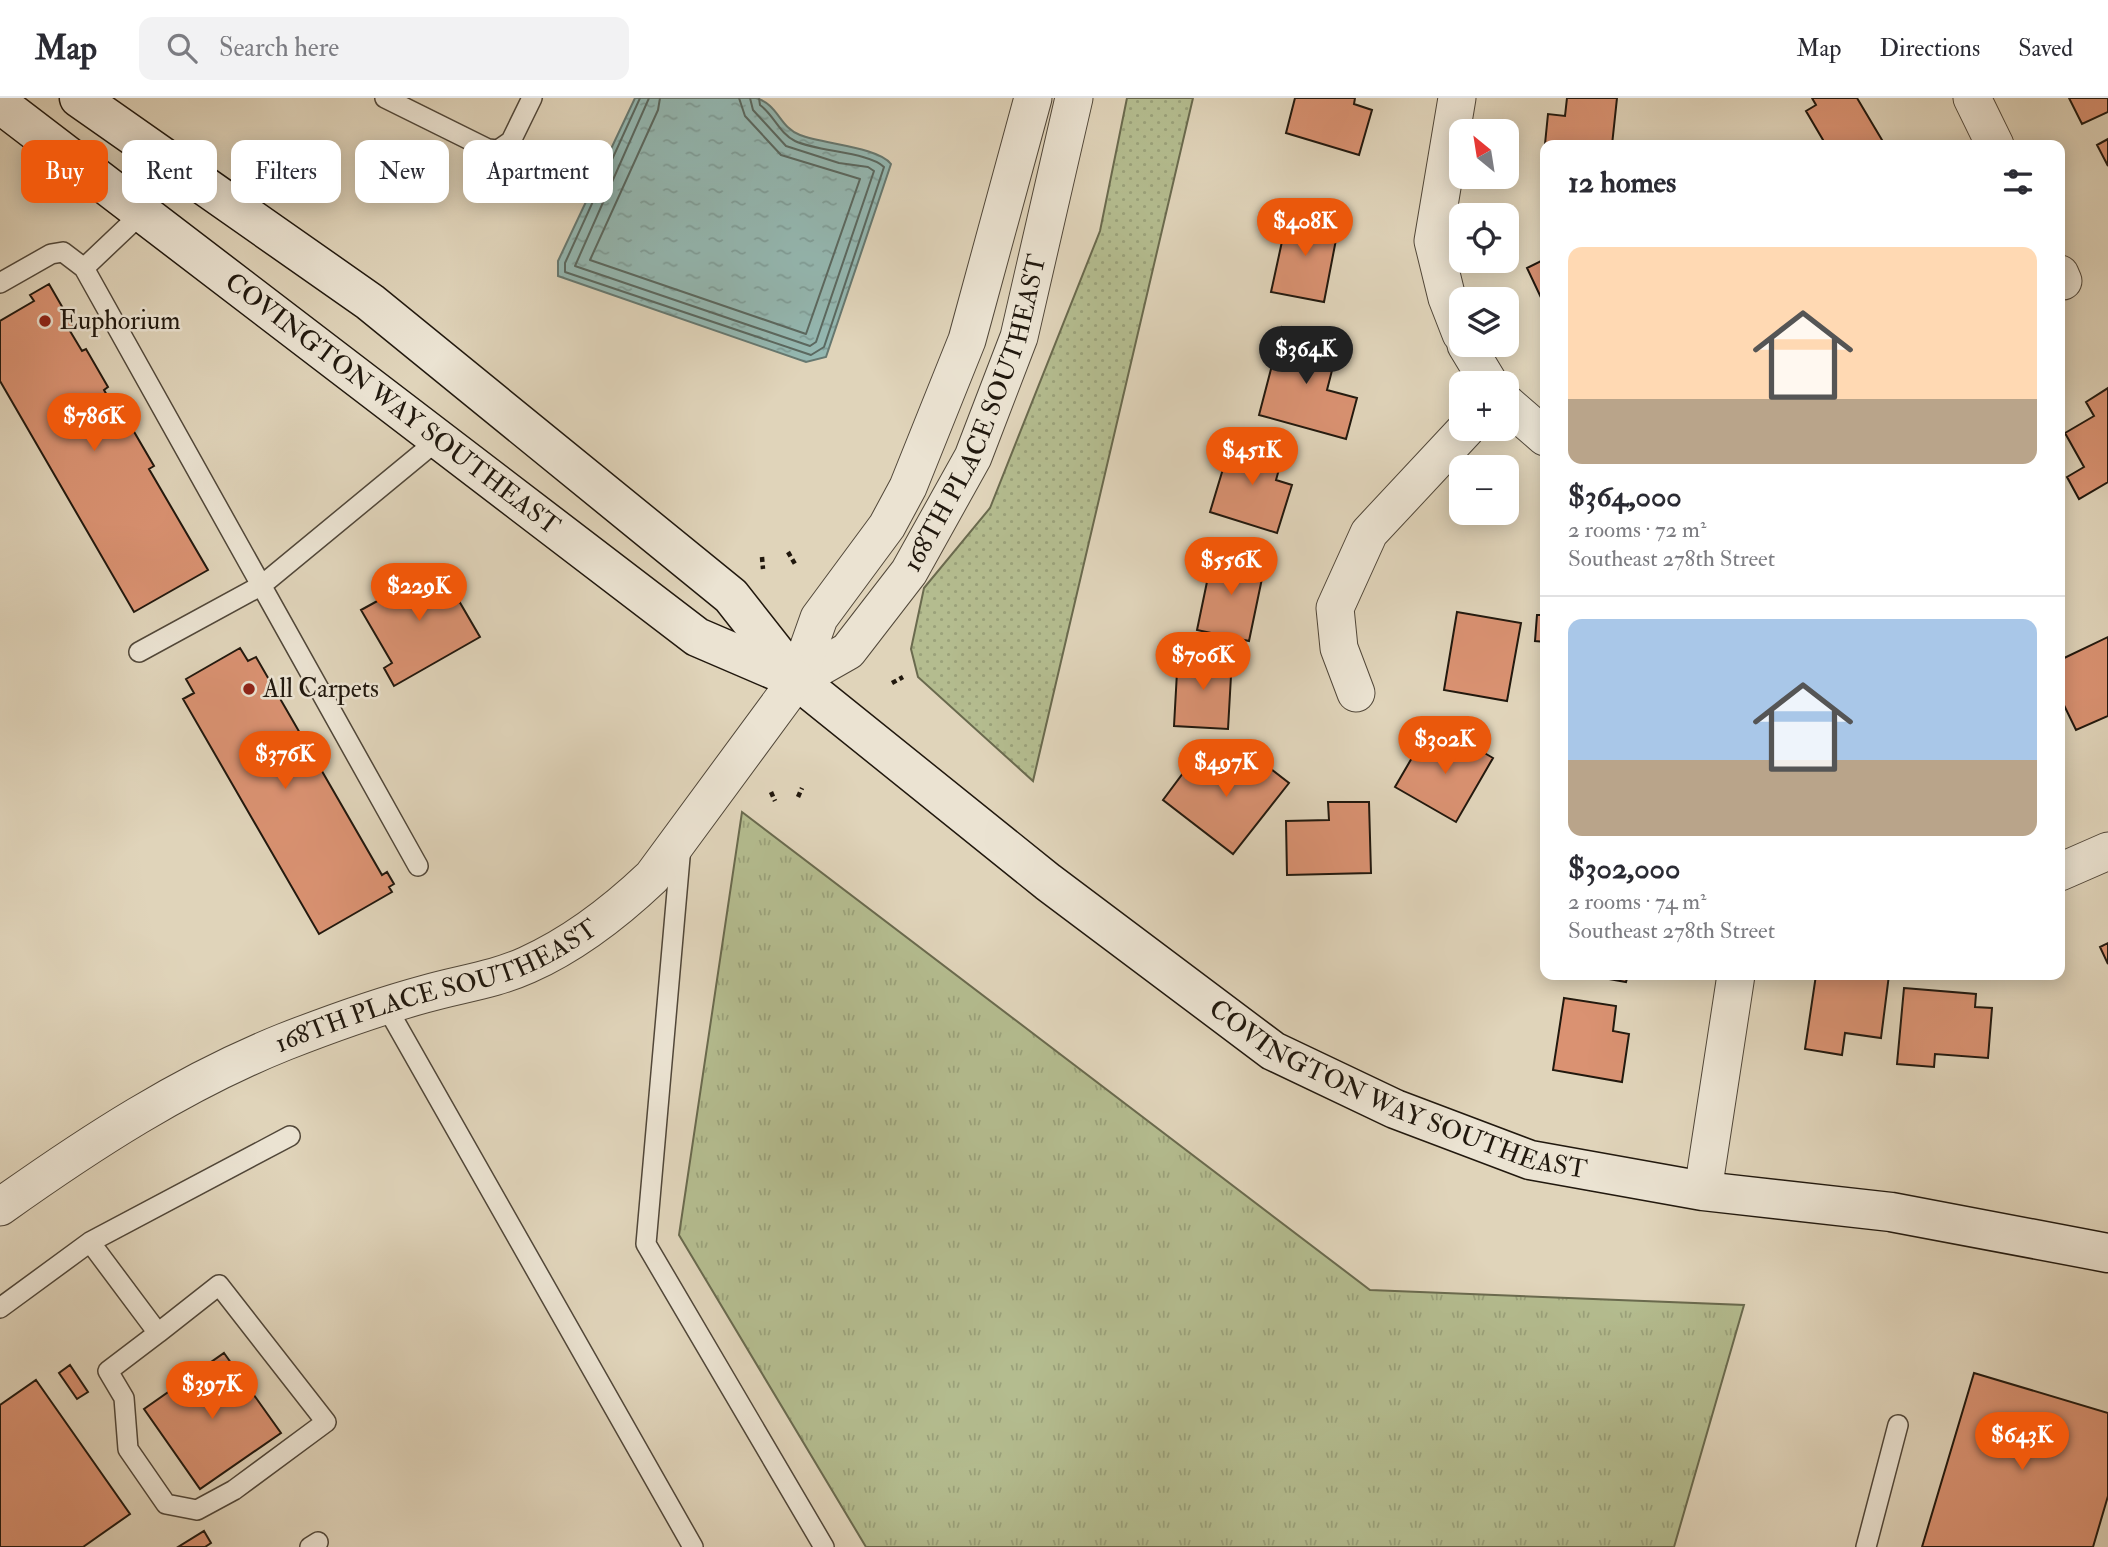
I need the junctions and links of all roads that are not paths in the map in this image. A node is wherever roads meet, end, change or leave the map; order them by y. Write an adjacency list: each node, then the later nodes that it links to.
1 (79, 98): 13 (street, COVINGTON WAY SOUTHEAST)
2 (385, 98): 3 (lane)
3 (532, 98)
4 (1033, 98): 21 (street, 168TH PLACE SOUTHEAST)
5 (1074, 98): 21 (street, 168TH PLACE SOUTHEAST)
6 (1457, 98): 14 (street)
7 (1972, 98): 9 (street)
8 (0, 104): 10 (street, COVINGTON WAY SOUTHEAST)
9 (1993, 140)
10 (142, 213): 11 (lane); 13 (street); 17 (street, COVINGTON WAY SOUTHEAST)
11 (84, 268): 12 (lane); 19 (lane)
12 (0, 283)
13 (370, 302): 21 (street, COVINGTON WAY SOUTHEAST)
14 (1449, 303)
15 (1519, 414): 16 (street)
16 (1540, 433)
17 (439, 439): 19 (lane); 21 (street, COVINGTON WAY SOUTHEAST)
18 (1455, 441): 22 (street)
19 (262, 585): 20 (lane); 25 (lane)
20 (139, 652)
21 (797, 680): 23 (street, 168TH PLACE SOUTHEAST); 30 (street, COVINGTON WAY SOUTHEAST)
22 (1356, 693)
23 (682, 836): 28 (street, 168TH PLACE SOUTHEAST); 38 (lane)
24 (2108, 851): 26 (street)
25 (418, 866)
26 (2065, 870)
27 (1735, 980): 30 (street)
28 (386, 1006): 31 (street, 168TH PLACE SOUTHEAST); 37 (lane)
29 (290, 1136): 32 (lane)
30 (1703, 1191): 33 (street, COVINGTON WAY SOUTHEAST)
31 (0, 1207)
32 (90, 1242): 34 (lane); 35 (lane)
33 (2108, 1253)
34 (0, 1308)
35 (158, 1333): 35 (lane)
36 (1898, 1425): 39 (lane)
37 (693, 1547)
38 (824, 1547)
39 (1866, 1547)

